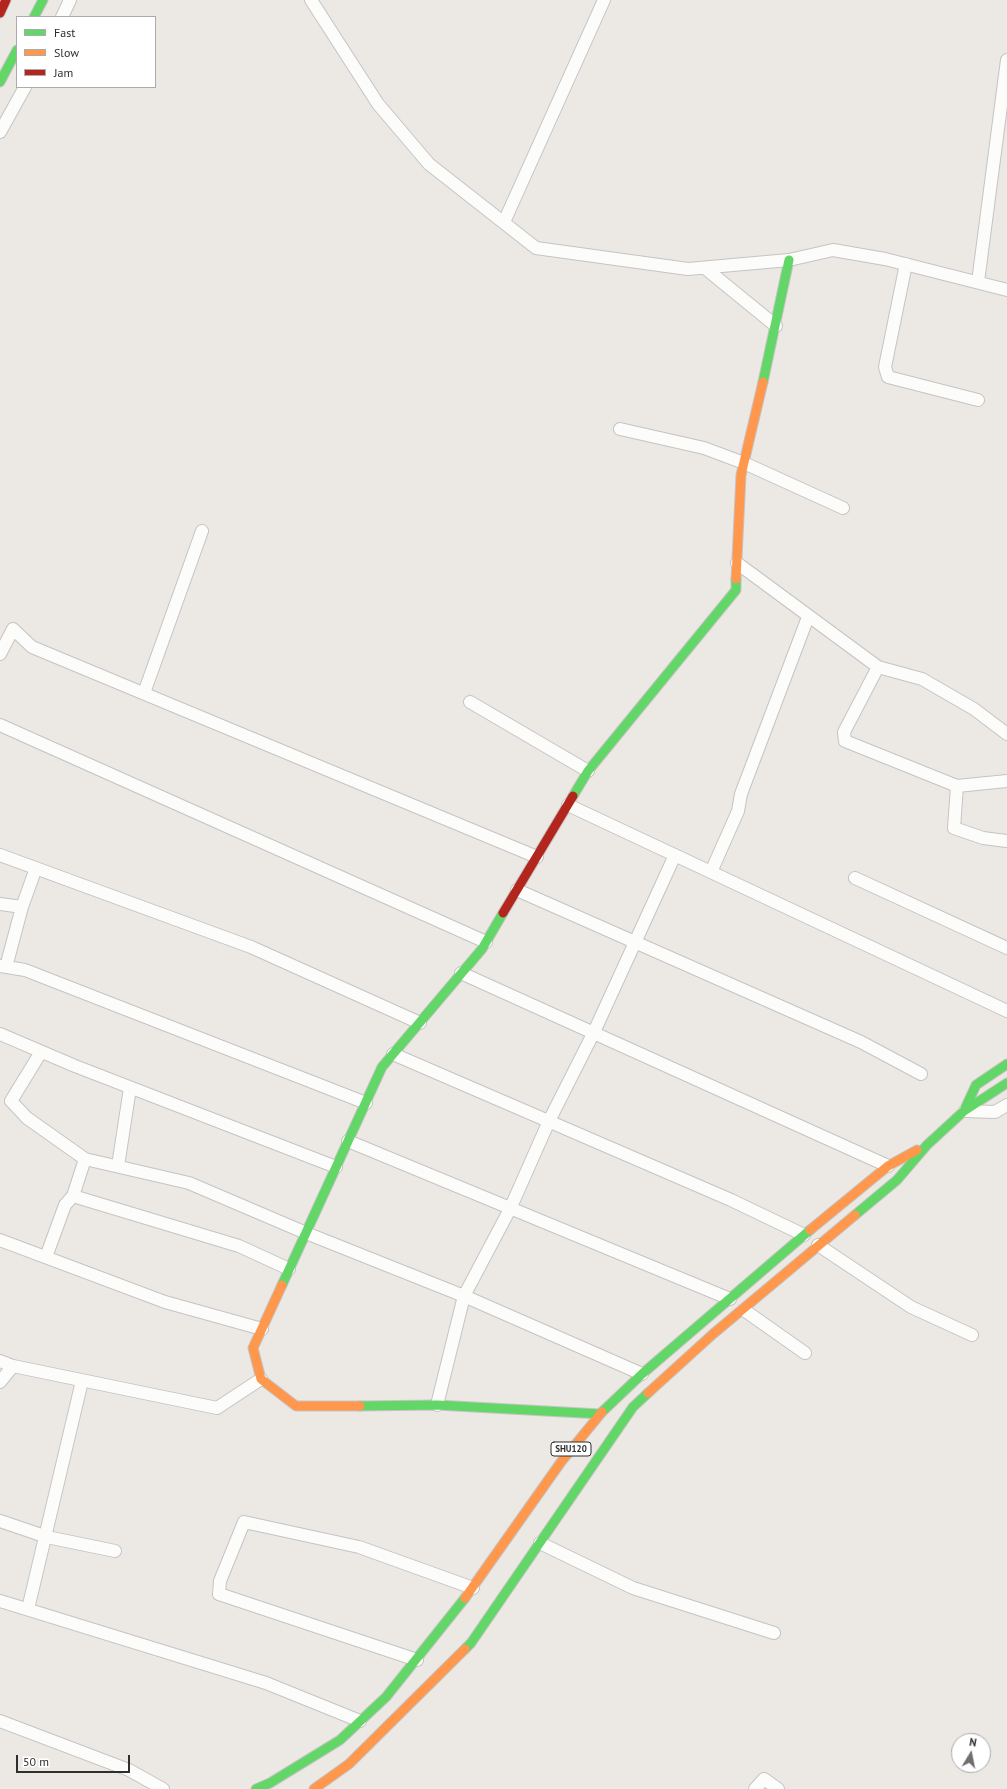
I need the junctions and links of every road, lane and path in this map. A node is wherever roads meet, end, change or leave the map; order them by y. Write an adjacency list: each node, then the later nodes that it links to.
1 (6, 0): 6 (main road)
2 (43, 0): 7 (main road)
3 (70, 0): 8 (street)
4 (311, 0): 14 (street)
5 (604, 0): 14 (street)
6 (0, 13)
7 (35, 16)
8 (62, 16)
9 (16, 52): 11 (main road)
10 (1007, 60): 18 (street)
11 (0, 82)
12 (24, 88): 13 (street)
13 (0, 132)
14 (504, 222): 17 (street)
15 (789, 260): 16 (street); 17 (street); 20 (main road)
16 (906, 264): 18 (street); 21 (street)
17 (705, 268): 20 (street)
18 (978, 282): 19 (street)
19 (1007, 290)
20 (776, 326): 23 (main road)
21 (978, 400)
22 (620, 429): 23 (street)
23 (744, 463): 24 (street); 26 (main road)
24 (843, 508)
25 (202, 531): 30 (street)
26 (737, 563): 27 (street); 34 (main road)
27 (808, 618): 29 (street); 43 (street)
28 (0, 654): 30 (street)
29 (878, 667): 33 (street); 36 (street)
30 (144, 693): 41 (street)
31 (470, 702): 34 (street)
32 (0, 725): 48 (street)
33 (1007, 734)
34 (588, 771): 37 (main road)
35 (1007, 781): 36 (street)
36 (958, 786): 38 (street)
37 (568, 805): 40 (street); 41 (main road)
38 (1007, 841)
39 (0, 855): 42 (street)
40 (674, 855): 43 (street); 49 (street)
41 (537, 857): 45 (main road)
42 (36, 868): 47 (street); 54 (street)
43 (711, 872): 53 (street)
44 (855, 878): 50 (street)
45 (517, 890): 48 (main road); 49 (street)
46 (0, 904): 47 (street)
47 (22, 907): 51 (street)
48 (486, 942): 52 (main road)
49 (636, 943): 55 (street); 60 (street)
50 (1007, 948)
51 (3, 967): 63 (street)
52 (462, 973): 54 (main road); 55 (street)
53 (1007, 1011)
54 (420, 1023): 58 (main road)
55 (594, 1032): 66 (street); 71 (street)
56 (0, 1034): 57 (street)
57 (41, 1052): 62 (street); 69 (street)
58 (393, 1054): 63 (main road); 66 (street)
59 (1007, 1064): 65 (main road, SHU120)
60 (920, 1074)
61 (1007, 1083): 65 (main road, SHU120)
62 (130, 1088): 70 (street); 72 (street)
63 (366, 1103): 67 (main road)
64 (1007, 1105): 65 (street)
65 (964, 1111): 68 (main road, SHU120)
66 (549, 1121): 74 (street); 76 (street)
67 (348, 1141): 72 (main road); 74 (street)
68 (927, 1145): 71 (main road, SHU120); 78 (main road)
69 (85, 1159): 70 (street); 73 (street)
70 (118, 1166): 75 (street)
71 (888, 1166): 76 (main road, SHU120)
72 (336, 1167): 75 (main road)
73 (73, 1196): 79 (street); 80 (street)
74 (510, 1209): 81 (street); 82 (street)
75 (306, 1233): 80 (main road); 81 (street)
76 (804, 1235): 82 (main road, SHU120)
77 (0, 1240): 79 (street)
78 (818, 1245): 83 (main road); 85 (street)
79 (46, 1257): 84 (street)
80 (289, 1269): 84 (main road)
81 (464, 1296): 89 (street); 93 (street)
82 (730, 1299): 89 (main road, SHU120)
83 (744, 1310): 86 (street); 97 (main road)
84 (262, 1328): 90 (main road)
85 (972, 1335)
86 (805, 1353)
87 (0, 1361): 88 (street)
88 (13, 1366): 91 (street); 92 (street)
89 (642, 1374): 94 (main road, SHU120)
90 (261, 1379): 91 (street); 93 (main road)
91 (82, 1381): 96 (street)
92 (0, 1382)
93 (437, 1405): 94 (main road)
94 (600, 1414): 99 (main road, SHU120)
95 (0, 1521): 96 (street)
96 (47, 1537): 98 (street); 101 (street)
97 (540, 1543): 102 (street); 108 (main road)
98 (114, 1551)
99 (473, 1588): 103 (main road, SHU120); 103 (street)
100 (0, 1601): 101 (street)
101 (28, 1609): 105 (street)
102 (774, 1633)
103 (417, 1660): 105 (main road, SHU120)
104 (0, 1720): 106 (street)
105 (360, 1721): 107 (main road, SHU120)
106 (163, 1789)
107 (256, 1789)
108 (314, 1789)
109 (755, 1789): 110 (street)
110 (778, 1789)

